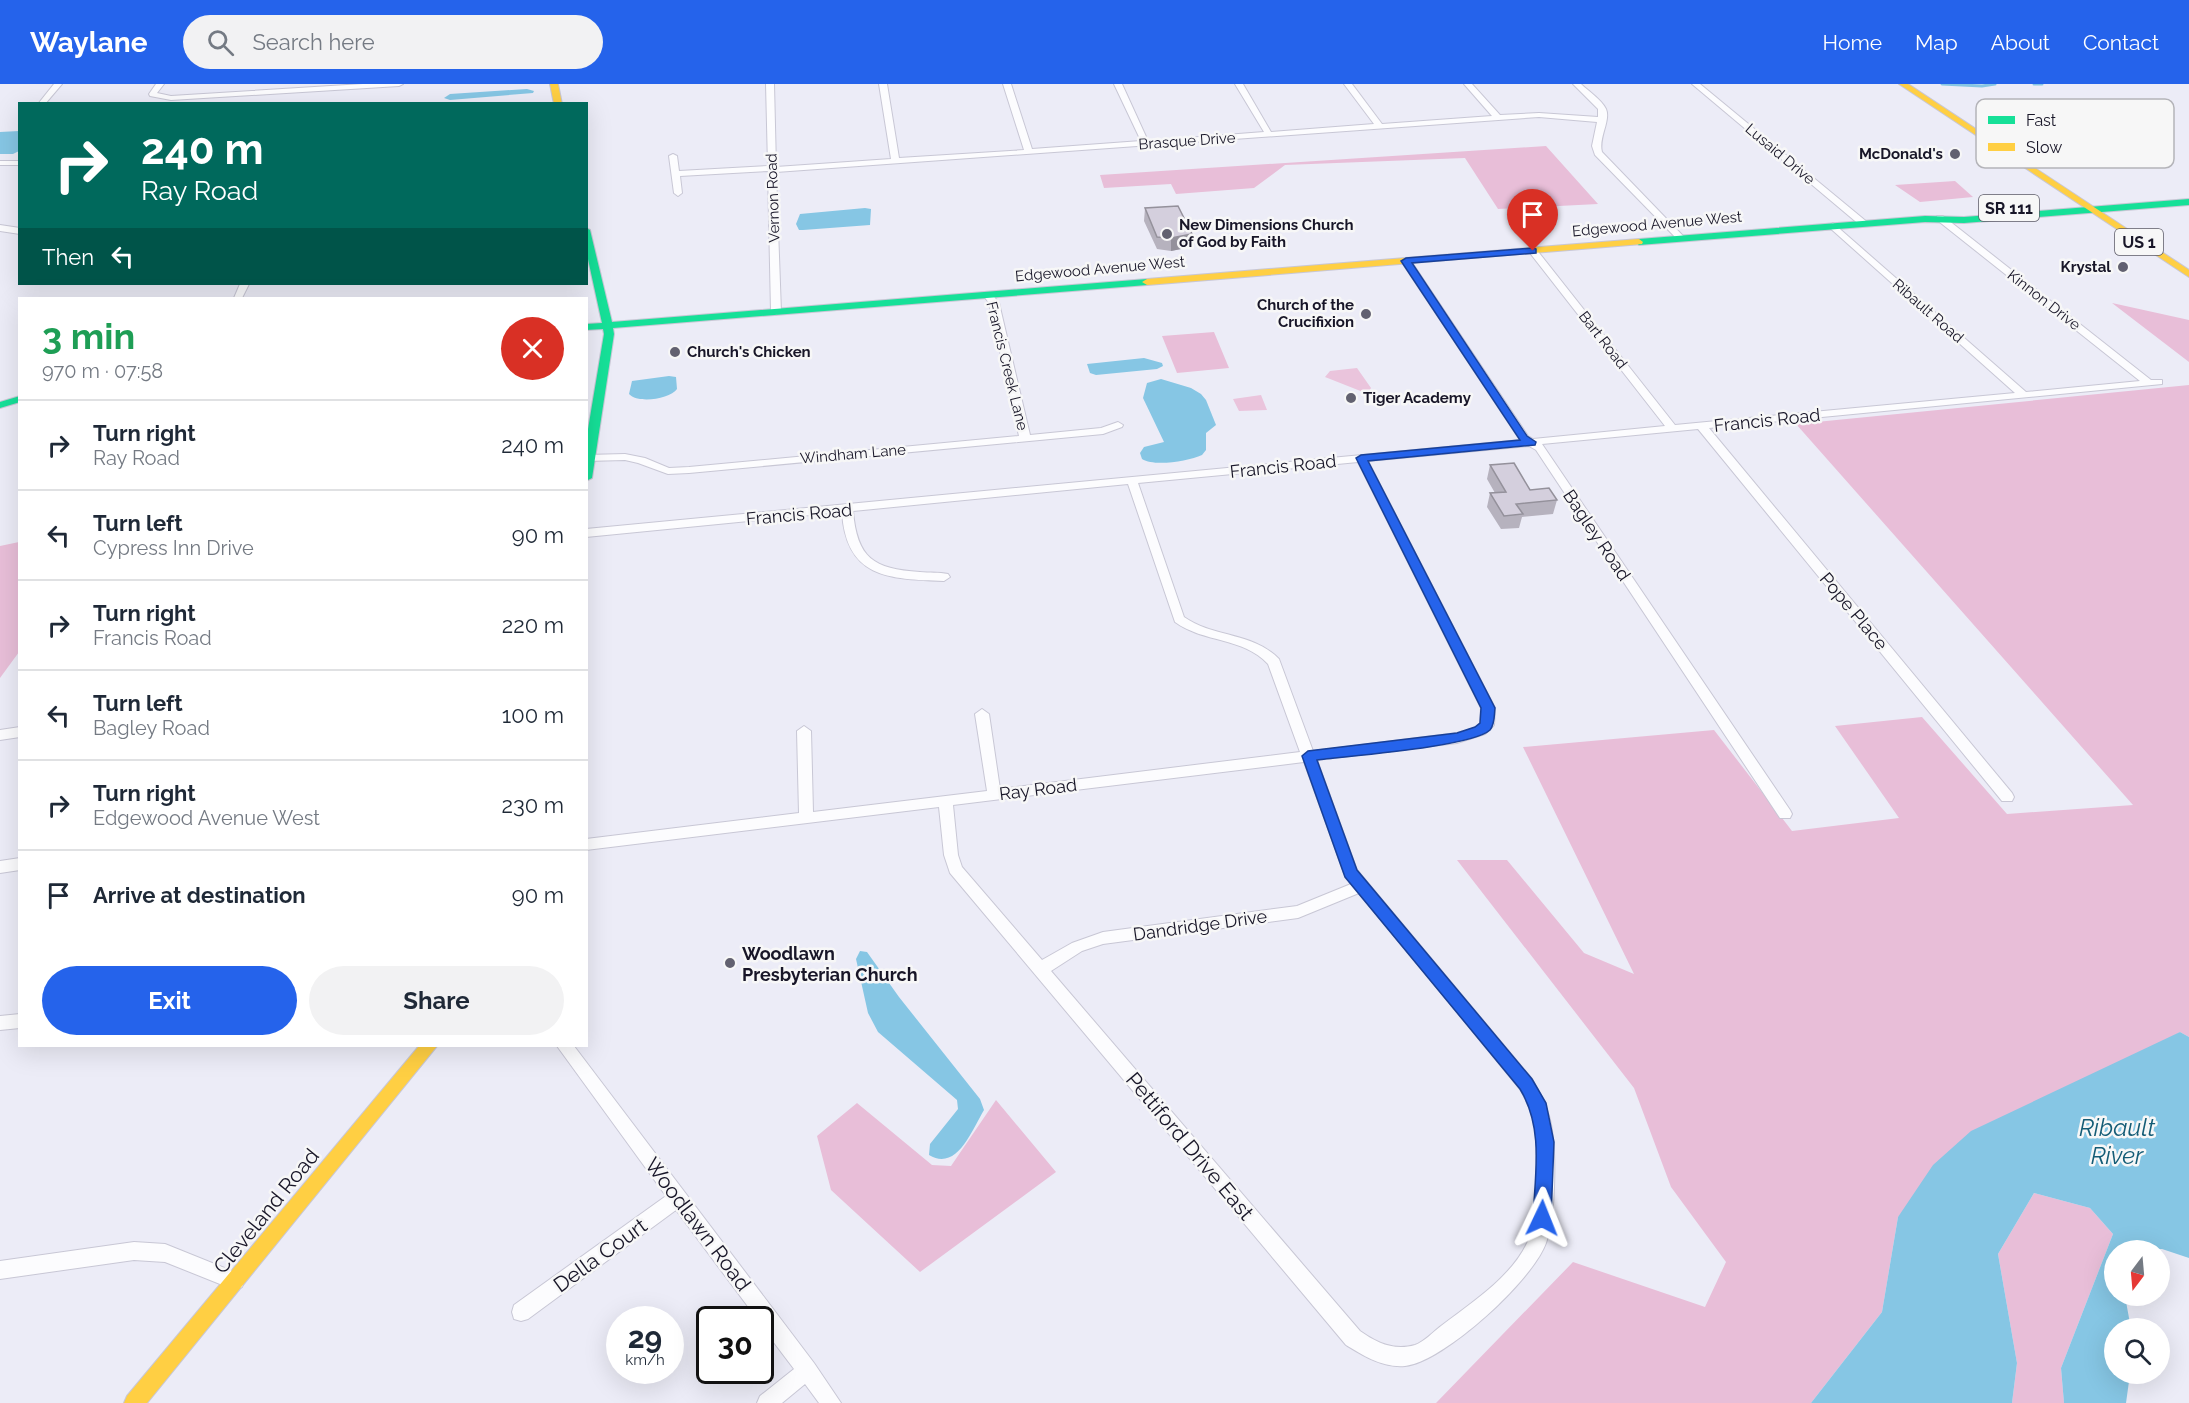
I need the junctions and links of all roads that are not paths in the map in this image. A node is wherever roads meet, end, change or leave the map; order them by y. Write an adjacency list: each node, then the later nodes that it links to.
1 (58, 84): 18 (street)
2 (160, 84): 3 (street)
3 (393, 84): 4 (street)
4 (399, 84)
5 (554, 84): 19 (main road)
6 (770, 84): 32 (street, Vernon Road)
7 (883, 84): 28 (street)
8 (1007, 84): 26 (street)
9 (1118, 84): 25 (street)
10 (1239, 84): 24 (street)
11 (1348, 84): 22 (street)
12 (1467, 84): 20 (street)
13 (1577, 84): 21 (street)
14 (1696, 84): 40 (street, Lusaid Drive)
15 (1903, 84): 23 (main road, US 1)
16 (1926, 84): 17 (main road)
17 (1948, 97)
18 (43, 102)
19 (558, 102)
20 (1498, 118): 21 (street, Brasque Drive); 22 (street, Brasque Drive)
21 (1602, 120): 45 (street)
22 (1380, 126): 24 (street, Brasque Drive)
23 (1976, 133)
24 (1269, 135): 25 (street, Brasque Drive)
25 (1146, 144): 26 (street, Brasque Drive)
26 (1029, 152): 28 (street, Brasque Drive)
27 (673, 156): 33 (street)
28 (896, 162): 32 (street, Brasque Drive)
29 (0, 163): 30 (street)
30 (18, 163)
31 (2028, 168): 38 (main road, US 1)
32 (772, 169): 33 (street, Brasque Drive); 51 (street, Vernon Road)
33 (675, 174): 34 (street)
34 (678, 193)
35 (2189, 194): 36 (main road, SR 111)
36 (2104, 201): 37 (main road, SR 111); 38 (main road, SR 111); 47 (main road, US 1)
37 (2189, 202)
38 (2084, 206): 39 (main road, Edgewood Avenue West / SR 111); 49 (main road, US 1)
39 (1940, 218): 40 (main road, Edgewood Avenue West / SR 111); 54 (street, Kinnon Drive)
40 (1864, 224): 41 (main road, Edgewood Avenue West / SR 111)
41 (1833, 226): 45 (main road, Edgewood Avenue West / SR 111); 55 (street, Ribault Road)
42 (0, 228): 43 (street)
43 (18, 231)
44 (588, 239): 52 (main road)
45 (1682, 239): 46 (main road, Edgewood Avenue West / SR 111)
46 (1533, 251): 48 (main road, Edgewood Avenue West / SR 111); 60 (street, Bart Road)
47 (2189, 259)
48 (1406, 261): 50 (main road, Edgewood Avenue West / SR 111); 62 (street, Bagley Road)
49 (2189, 274)
50 (988, 295): 51 (main road, Edgewood Avenue West / SR 111); 61 (street, Francis Creek Lane)
51 (776, 312): 52 (main road, Edgewood Avenue West / SR 111)
52 (608, 326): 53 (main road, Edgewood Avenue West / SR 111); 63 (main road)
53 (588, 327)
54 (2153, 382): 55 (street, Francis Road)
55 (2024, 395): 59 (street, Francis Road)
56 (18, 400): 57 (main road)
57 (0, 405)
58 (1118, 425): 61 (street, Windham Lane)
59 (1701, 426): 60 (street, Francis Road); 75 (street, Pope Place)
60 (1673, 429): 62 (street, Francis Road)
61 (1025, 438): 63 (street, Windham Lane)
62 (1531, 442): 64 (street, Francis Road); 77 (street, Bagley Road)
63 (588, 458)
64 (1361, 458): 65 (street, Francis Road); 73 (street, Ray Road)
65 (1132, 481): 66 (street, Francis Road); 73 (street, Pettiford Drive East)
66 (847, 509): 67 (street, Francis Road); 68 (street)
67 (588, 533)
68 (944, 577)
69 (982, 714): 74 (street)
70 (804, 731): 78 (street)
71 (18, 732): 72 (street)
72 (0, 735)
73 (1308, 756): 74 (street, Ray Road); 82 (street, Pettiford Drive East)
74 (994, 794): 76 (street, Ray Road)
75 (2007, 796)
76 (946, 801): 78 (street, Ray Road); 83 (street, Pettiford Drive East)
77 (1785, 814)
78 (806, 818): 79 (street, Ray Road)
79 (588, 845)
80 (18, 864): 81 (street)
81 (0, 867)
82 (1361, 886): 83 (street, Dandridge Drive); 83 (street, Pettiford Drive East)
83 (1041, 969)
84 (18, 1021): 85 (street)
85 (0, 1023)
86 (428, 1047): 90 (main road, Cleveland Road)
87 (566, 1047): 88 (street, Woodlawn Road)
88 (678, 1198): 91 (street, Della Court); 92 (street, Woodlawn Road)
89 (0, 1270): 90 (street)
90 (235, 1281): 93 (main road, Cleveland Road)
91 (521, 1312)
92 (807, 1371): 94 (street); 95 (street, Woodlawn Road)
93 (134, 1403)
94 (767, 1403)
95 (831, 1403)

